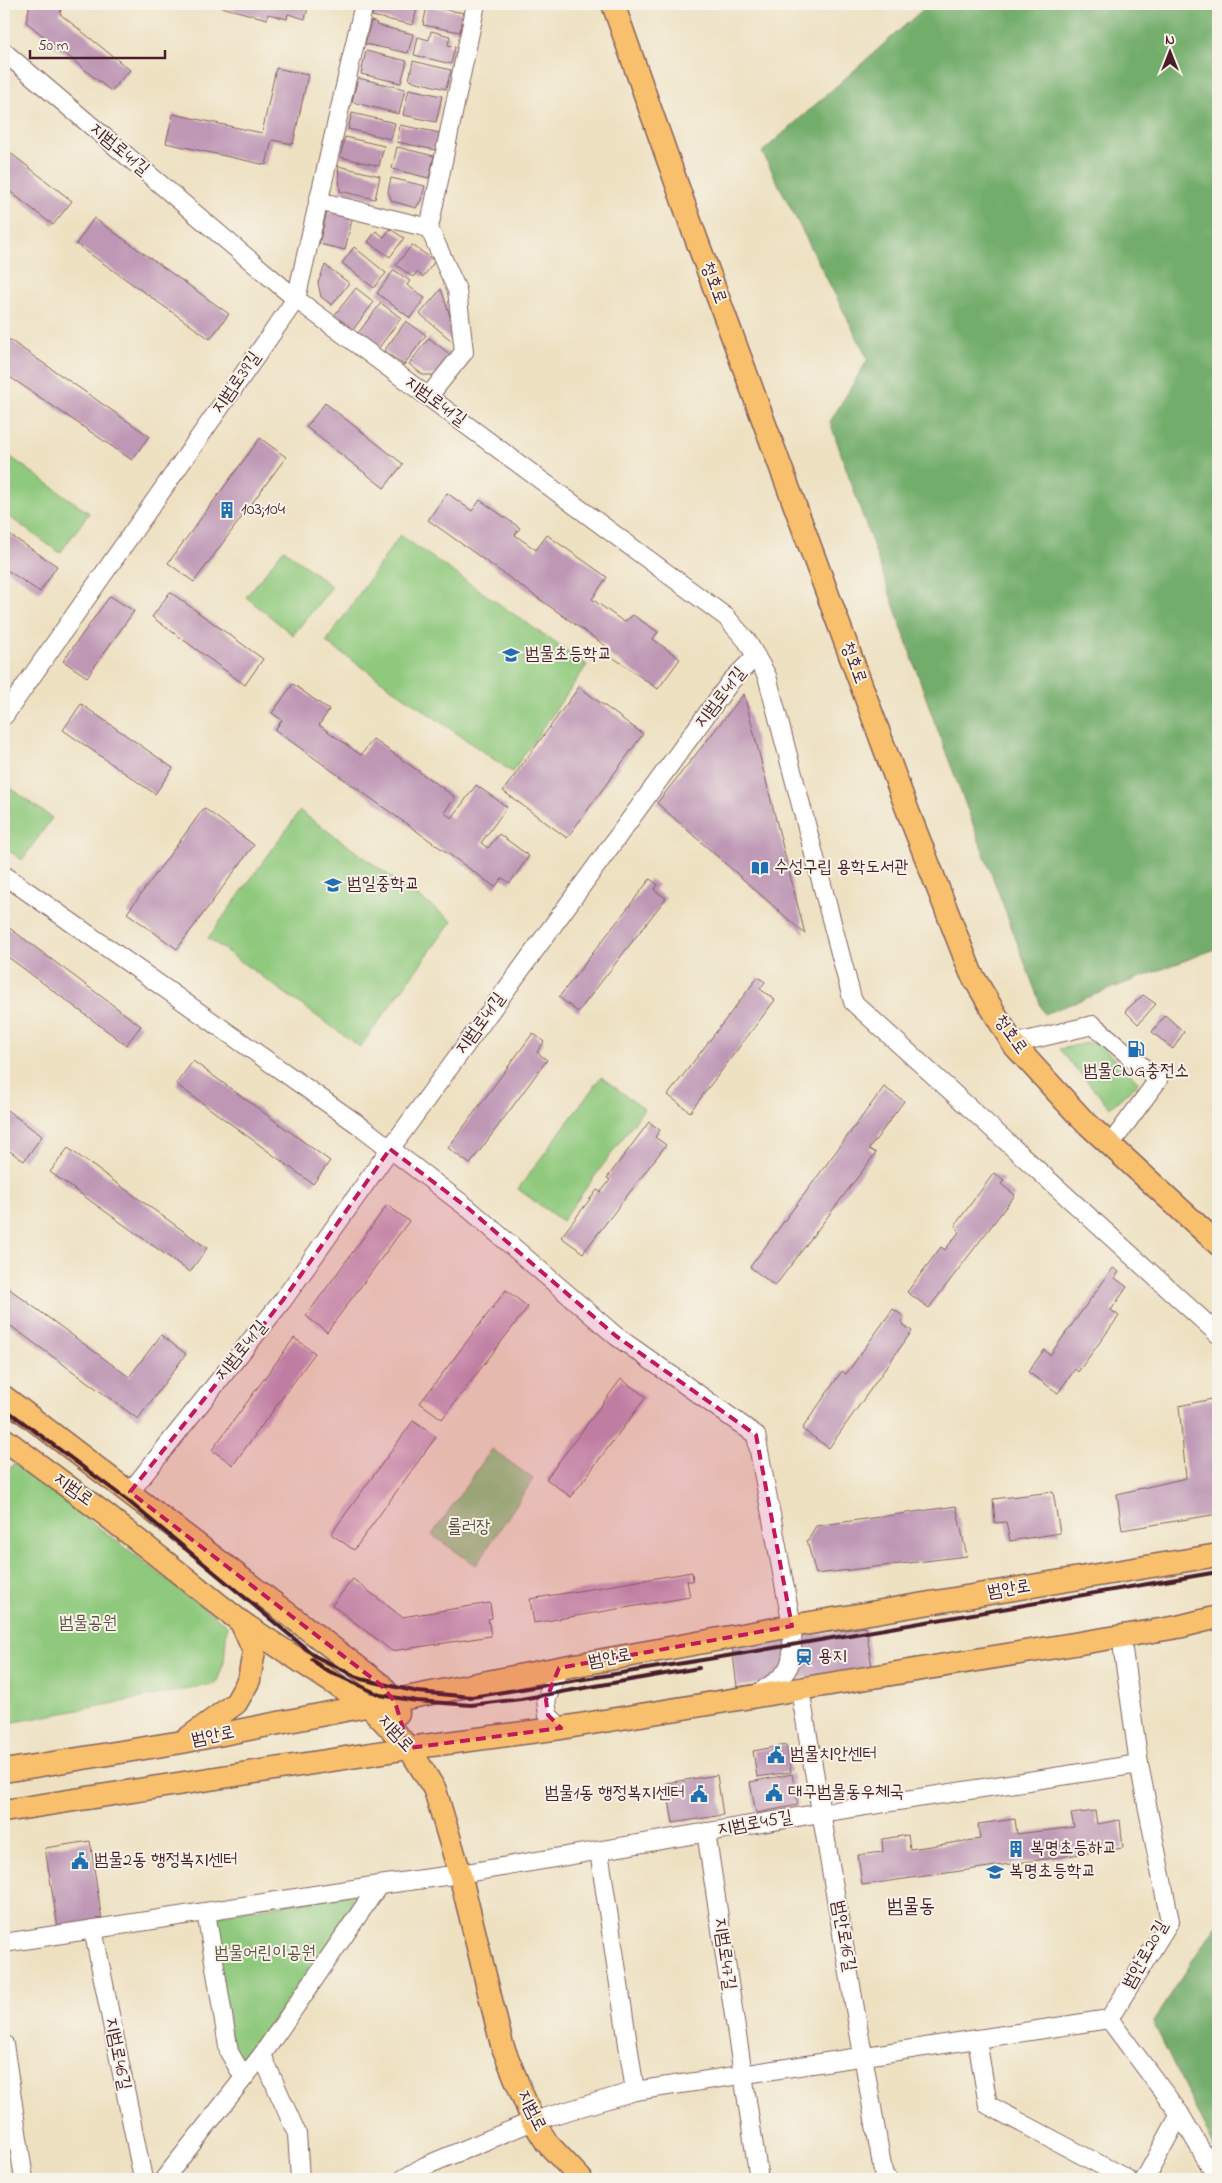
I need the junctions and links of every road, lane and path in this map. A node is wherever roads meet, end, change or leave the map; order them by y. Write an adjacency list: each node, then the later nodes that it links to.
1 (364, 4): 5 (street, 지범로39길)
2 (476, 4): 6 (street)
3 (613, 4): 12 (main road, 청호로)
4 (4, 52): 7 (street, 지범로41길)
5 (318, 201): 6 (street); 7 (street, 지범로39길)
6 (429, 228): 8 (street)
7 (296, 299): 8 (street, 지범로41길); 10 (street, 지범로39길)
8 (428, 396): 9 (street, 지범로41길)
9 (756, 656): 14 (street, 지범로41길); 16 (street)
10 (4, 716)
11 (4, 875): 14 (street)
12 (1013, 1044): 13 (main road, 청호로); 13 (street)
13 (1110, 1145): 15 (main road, 청호로)
14 (390, 1149): 19 (street, 지범로41길); 23 (street)
15 (1218, 1244)
16 (1218, 1334)
17 (4, 1397): 19 (main road)
18 (4, 1440): 22 (main road, 지범로)
19 (130, 1492): 28 (main road)
20 (1218, 1556): 23 (main road, 범안로)
21 (1218, 1617): 24 (main road)
22 (241, 1622): 29 (main road, 지범로); 31 (main road)
23 (792, 1626): 25 (main road, 범안로); 27 (street)
24 (1121, 1636): 26 (main road); 33 (street, 범안로20길)
25 (559, 1668): 28 (main road, 범안로); 30 (street)
26 (800, 1690): 27 (main road); 36 (street, 범안로16길)
27 (753, 1697): 30 (main road)
28 (395, 1702): 29 (main road, 범안로); 32 (main road)
29 (370, 1707): 31 (main road, 범안로); 32 (main road, 지범로)
30 (561, 1728): 32 (main road)
31 (182, 1742): 34 (main road, 범안로)
32 (409, 1748): 35 (main road); 39 (main road, 지범로)
33 (1139, 1764): 36 (street, 지범로45길); 44 (street, 범안로20길)
34 (4, 1771)
35 (4, 1811)
36 (821, 1813): 37 (street, 지범로45길); 48 (street, 범안로16길)
37 (706, 1832): 38 (street, 지범로45길); 49 (street, 지범로47길)
38 (599, 1851): 39 (street, 지범로45길); 51 (street)
39 (460, 1874): 40 (street); 53 (main road, 지범로)
40 (379, 1885): 41 (street); 47 (street)
41 (206, 1912): 42 (street); 50 (street)
42 (93, 1929): 43 (street); 55 (street, 지범로46길)
43 (4, 1943)
44 (1109, 2019): 45 (street); 52 (street)
45 (977, 2040): 48 (street); 62 (street)
46 (4, 2044): 54 (street)
47 (262, 2055): 50 (street); 57 (street)
48 (864, 2058): 49 (street); 61 (street, 범안로16길)
49 (742, 2075): 51 (street); 60 (street, 지범로47길)
50 (244, 2078): 56 (street)
51 (635, 2091): 53 (street)
52 (1180, 2114): 63 (street); 64 (street)
53 (533, 2121): 58 (street); 59 (main road, 지범로)
54 (24, 2179)
55 (143, 2179)
56 (164, 2179)
57 (300, 2179)
58 (403, 2179)
59 (581, 2179)
60 (759, 2179)
61 (885, 2179)
62 (1127, 2179)
63 (1145, 2179)
64 (1218, 2179)

